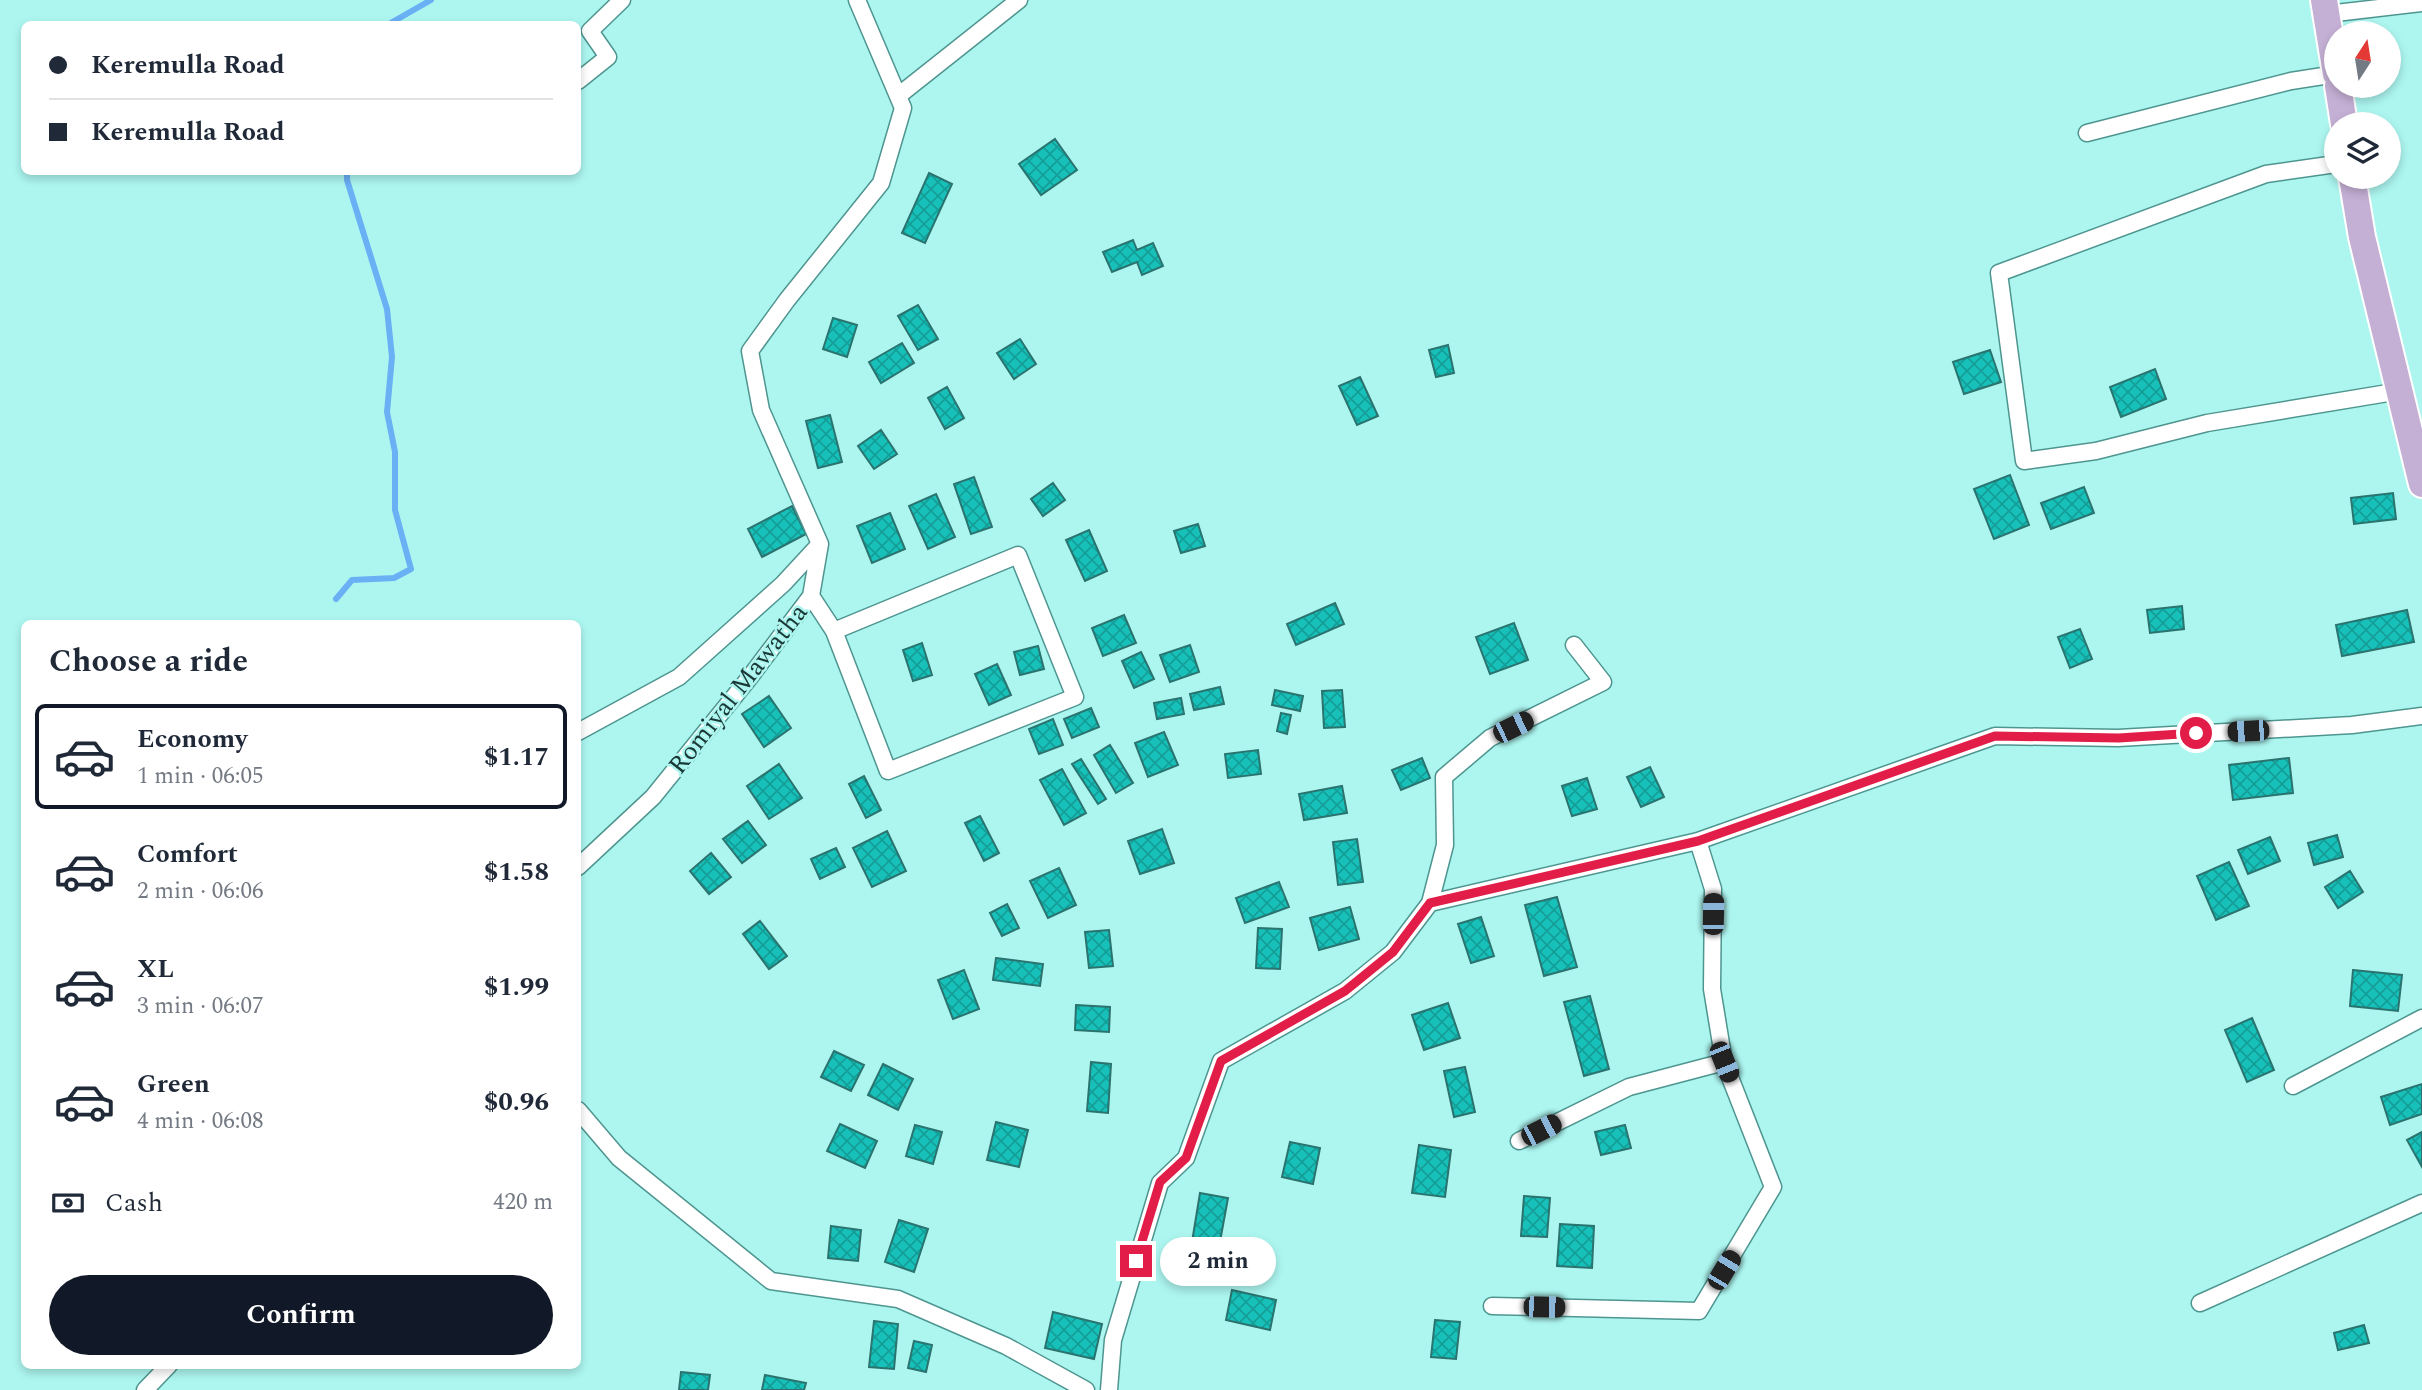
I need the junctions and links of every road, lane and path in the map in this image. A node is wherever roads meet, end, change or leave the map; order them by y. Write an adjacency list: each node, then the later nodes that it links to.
1 (622, 0): 7 (street)
2 (857, 0): 8 (street)
3 (1019, 0): 8 (street)
4 (2422, 3): 5 (street)
5 (2326, 7)
6 (2324, 76): 9 (street)
7 (581, 78)
8 (898, 96): 14 (street)
9 (2087, 133)
10 (2324, 166): 12 (street)
11 (2354, 189): 12 (main road)
12 (2400, 391): 13 (main road)
13 (2422, 484)
14 (820, 544): 15 (street, Romiyal Mawatha); 19 (street)
15 (811, 596): 16 (street); 21 (street, Romiyal Mawatha)
16 (834, 631): 16 (street)
17 (1574, 645): 22 (street)
18 (2422, 716): 20 (street)
19 (581, 730)
20 (1698, 841): 22 (street); 24 (street)
21 (581, 864)
22 (1430, 903): 34 (street)
23 (2422, 1018): 25 (street)
24 (1724, 1062): 27 (street); 30 (street)
25 (2293, 1086)
26 (581, 1114): 33 (street)
27 (1519, 1141)
28 (2422, 1203): 29 (street)
29 (2200, 1303)
30 (1492, 1306)
31 (165, 1369): 32 (street)
32 (145, 1390)
33 (1086, 1390)
34 (1109, 1390)

